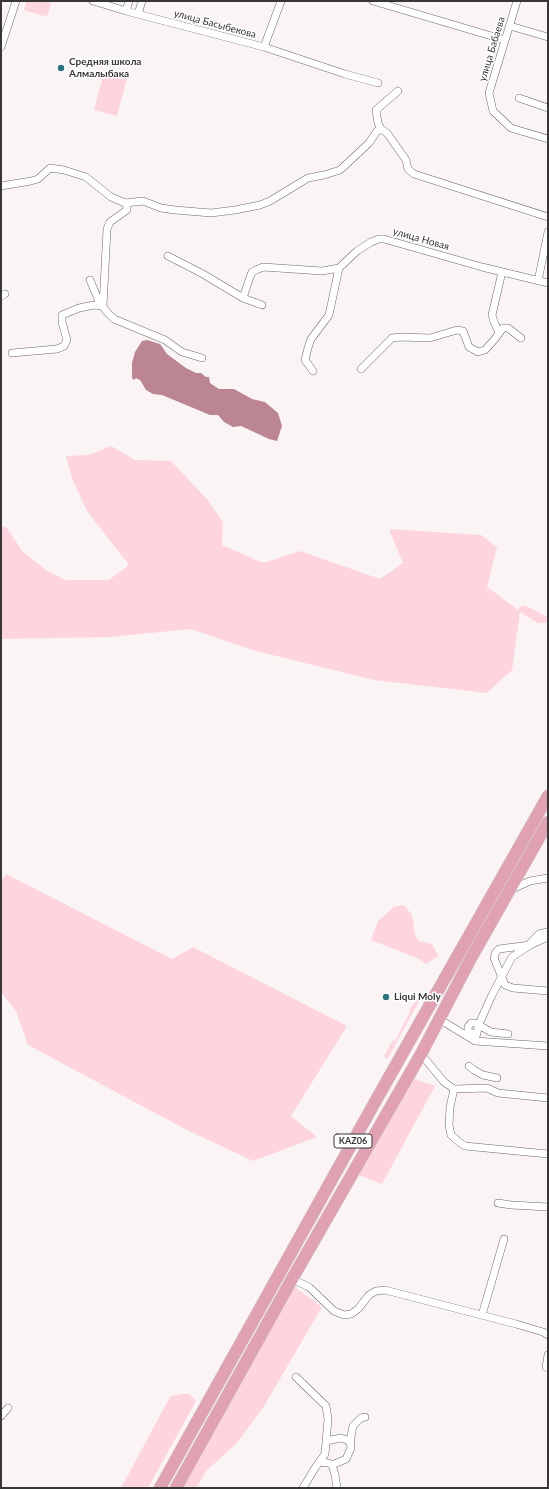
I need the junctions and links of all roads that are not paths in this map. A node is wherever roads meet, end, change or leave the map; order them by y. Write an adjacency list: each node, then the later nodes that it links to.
1 (16, 1): 13 (street)
2 (93, 1): 8 (street, улица Басыбекова)
3 (129, 1): 8 (street)
4 (142, 1): 9 (street)
5 (281, 1): 14 (street)
6 (373, 1): 12 (street)
7 (517, 1): 10 (street, улица Бабаева)
8 (126, 11): 9 (street, улица Басыбекова)
9 (138, 14): 14 (street, улица Басыбекова)
10 (510, 26): 11 (street); 12 (street, улица Бабаева)
11 (548, 36)
12 (505, 40): 20 (street, улица Бабаева)
13 (1, 47)
14 (264, 47): 15 (street, улица Басыбекова)
15 (378, 83)
16 (398, 91): 19 (street)
17 (519, 98): 18 (street)
18 (548, 108)
19 (381, 130): 22 (street); 23 (street)
20 (548, 139)
21 (1, 186): 22 (street)
22 (126, 206): 33 (street)
23 (548, 217)
24 (548, 234): 29 (street)
25 (168, 256): 31 (street)
26 (339, 268): 27 (street, улица Новая); 31 (street); 39 (street)
27 (502, 272): 29 (street, улица Новая); 34 (street)
28 (90, 280): 33 (street)
29 (538, 281): 30 (street, улица Новая)
30 (548, 283)
31 (243, 298): 32 (street)
32 (262, 305)
33 (102, 306): 36 (street); 37 (street)
34 (499, 332): 35 (street); 38 (street)
35 (521, 338)
36 (12, 353)
37 (202, 358)
38 (361, 369)
39 (312, 371)
40 (548, 796): 78 (highway, KАZ06)
41 (548, 822): 43 (highway, KАZ06)
42 (548, 878): 43 (street)
43 (510, 890): 49 (highway, KАZ06)
44 (548, 932): 46 (street)
45 (548, 937): 46 (street)
46 (530, 945): 47 (street); 47 (street)
47 (501, 978): 48 (street); 50 (street)
48 (548, 991)
49 (438, 1019): 52 (street); 54 (highway, KАZ06)
50 (479, 1026): 51 (street); 52 (street)
51 (508, 1034)
52 (476, 1038): 53 (street)
53 (548, 1046)
54 (421, 1054): 58 (street); 65 (highway, KАZ06)
55 (469, 1066): 56 (street)
56 (483, 1075): 57 (street); 59 (street)
57 (497, 1078)
58 (454, 1089): 59 (street); 61 (street)
59 (498, 1093): 60 (street)
60 (548, 1098)
61 (548, 1154)
62 (498, 1203): 63 (street)
63 (548, 1207)
64 (504, 1239): 66 (street)
65 (292, 1279): 66 (street); 79 (highway, KАZ06)
66 (482, 1316): 67 (street)
67 (548, 1335)
68 (548, 1355): 69 (street)
69 (548, 1368)
70 (296, 1377): 74 (street)
71 (8, 1408): 72 (street)
72 (1, 1416)
73 (365, 1417): 75 (street)
74 (326, 1441): 75 (street); 76 (street)
75 (351, 1443): 77 (street)
76 (319, 1462): 77 (street); 80 (street)
77 (332, 1465): 81 (street)
78 (160, 1488)
79 (176, 1488)
80 (303, 1488)
81 (337, 1488)

